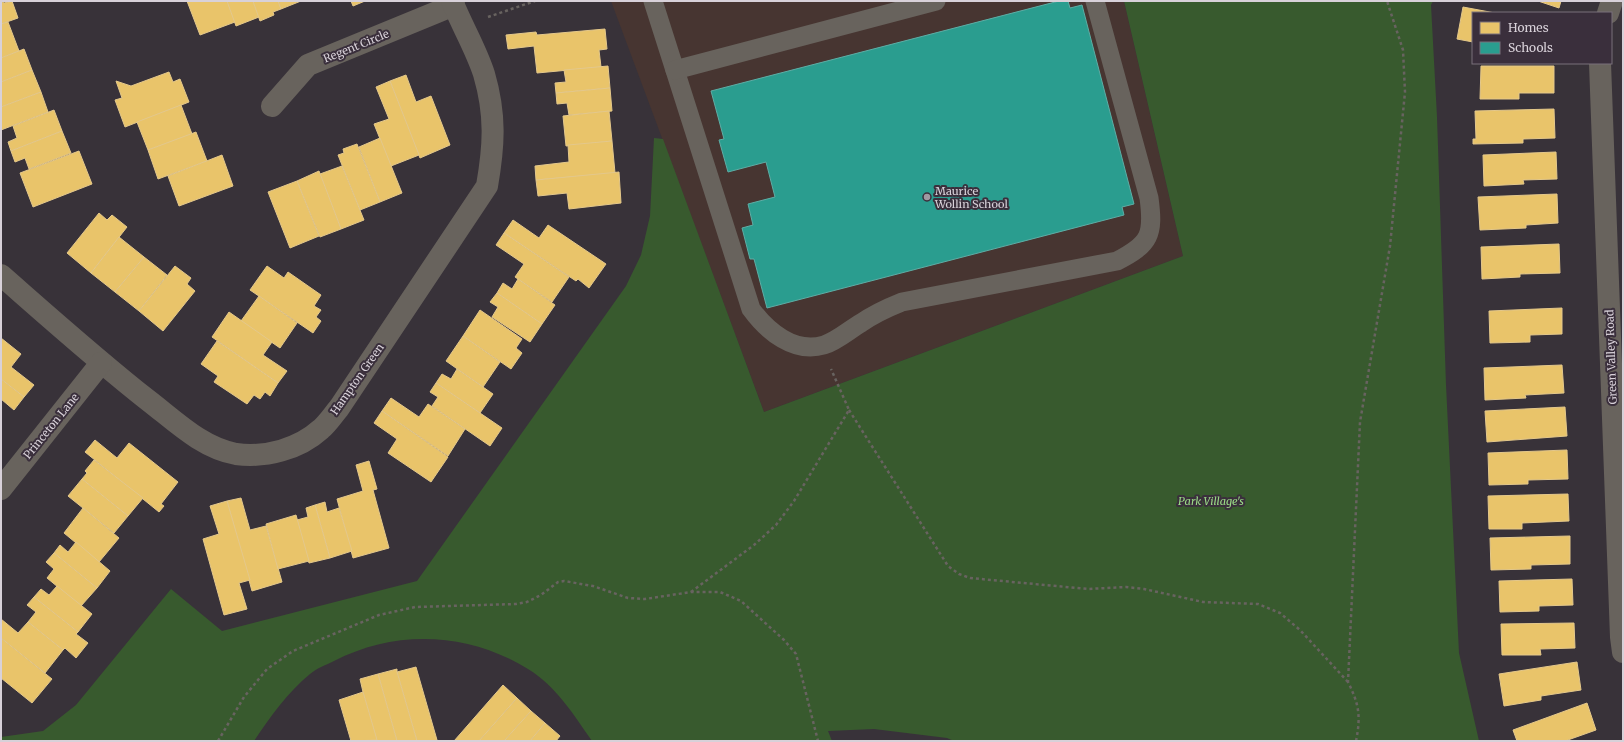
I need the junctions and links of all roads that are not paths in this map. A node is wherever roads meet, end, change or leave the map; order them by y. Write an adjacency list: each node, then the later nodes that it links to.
1 (654, 1): 8 (lane)
2 (936, 1): 8 (lane)
3 (1095, 1): 8 (lane)
4 (1612, 1): 6 (street)
5 (453, 3): 9 (street, Regent Circle); 11 (street, Hampton Green)
6 (1608, 12)
7 (1600, 64): 13 (street, Green Valley Road)
8 (675, 70)
9 (272, 106)
10 (1, 275): 11 (street, Hampton Green)
11 (101, 363): 12 (street, Princeton Lane)
12 (1, 489)
13 (1623, 652)

